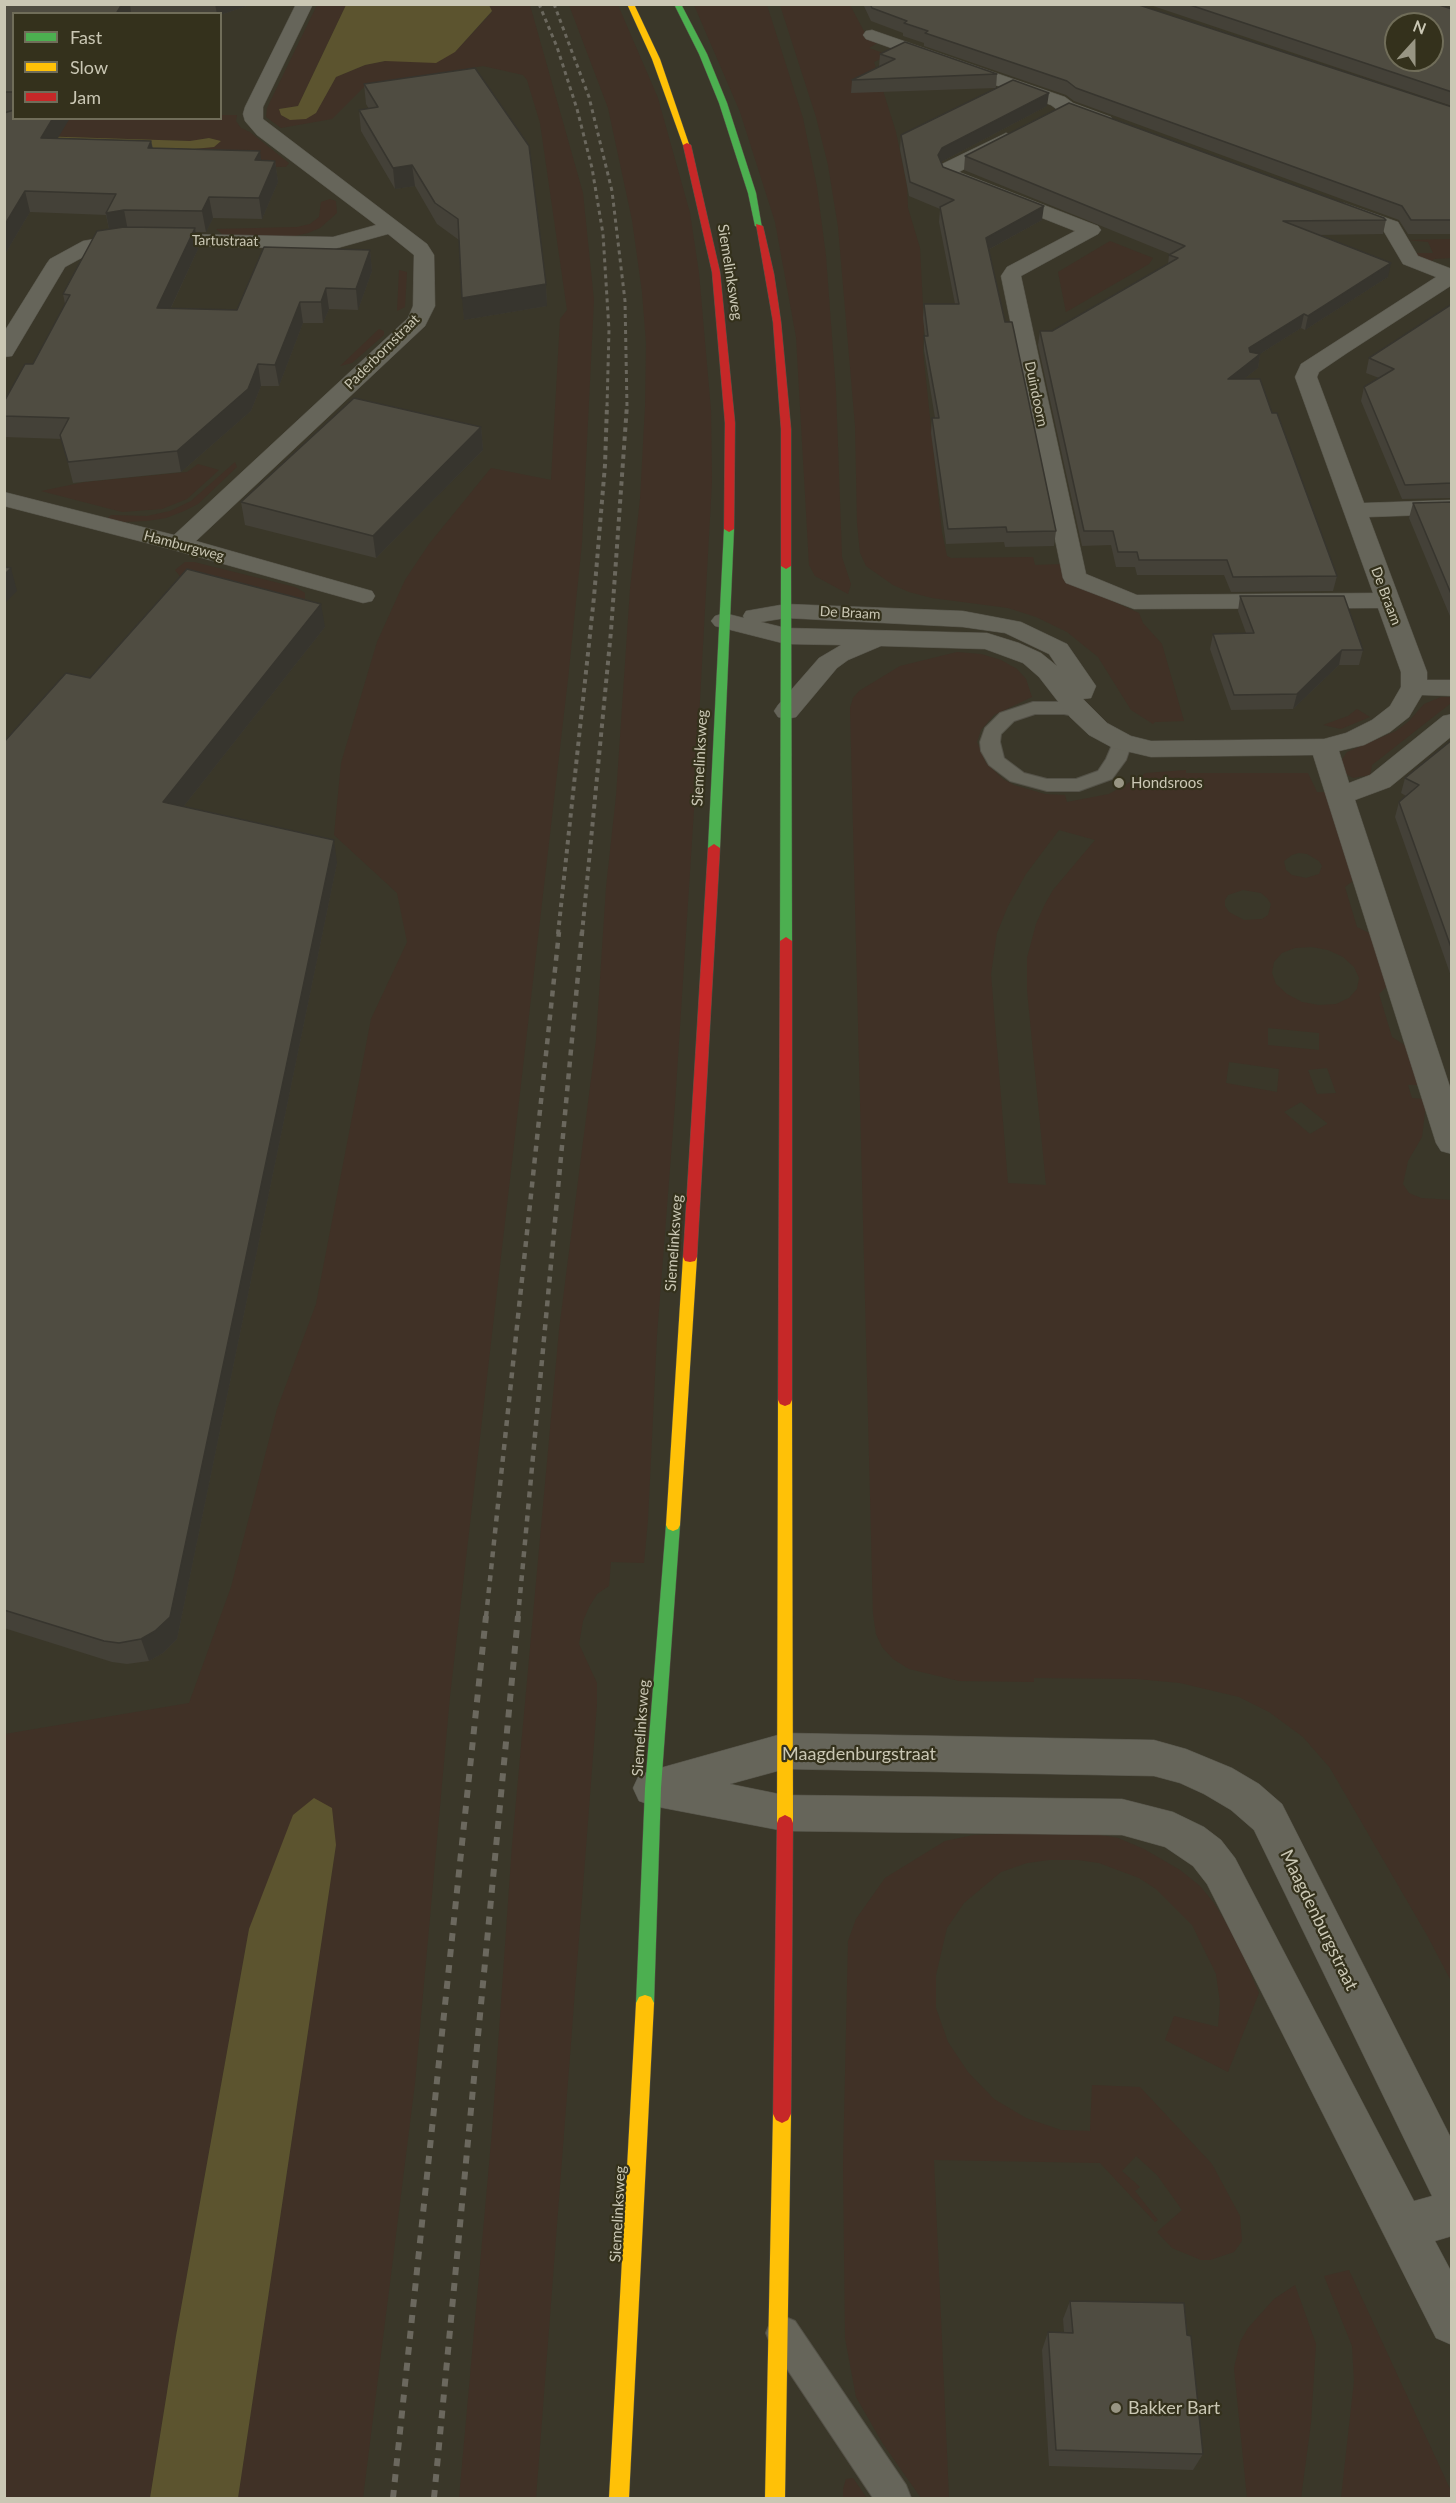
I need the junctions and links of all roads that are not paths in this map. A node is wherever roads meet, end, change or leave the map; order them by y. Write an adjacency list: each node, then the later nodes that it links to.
1 (304, 4): 10 (street, Paderbornstraat)
2 (630, 4): 20 (main road, Siemelinksweg)
3 (677, 4): 19 (main road)
4 (872, 35): 5 (street)
5 (1066, 108): 6 (street); 7 (street)
6 (1045, 118)
7 (1122, 128)
8 (1024, 129): 18 (street, Duindoorn)
9 (1329, 203): 11 (street)
10 (391, 227): 12 (street, Tartustraat); 16 (street, Paderbornstraat)
11 (1452, 276): 15 (street, De Braam)
12 (4, 351)
13 (4, 500): 16 (street, Hamburgweg)
14 (1452, 507): 15 (street)
15 (1355, 510): 18 (street, De Braam)
16 (179, 544): 17 (street, Hamburgweg)
17 (363, 596)
18 (1386, 600): 23 (street, De Braam)
19 (786, 610): 20 (street, De Braam); 21 (main road); 26 (street, De Braam)
20 (724, 621): 21 (street, De Braam); 33 (main road, Siemelinksweg)
21 (786, 636): 22 (street, De Braam); 25 (main road)
22 (878, 640): 25 (street, De Braam); 26 (street, De Braam)
23 (1414, 687): 24 (street); 29 (street, De Braam)
24 (1452, 688)
25 (787, 711): 32 (main road)
26 (1079, 711): 28 (street, De Braam); 28 (lane)
27 (1452, 722): 30 (street)
28 (1122, 742): 29 (street, De Braam)
29 (1324, 747): 30 (street)
30 (1339, 796): 31 (street)
31 (1452, 1143)
32 (785, 1751): 33 (street, Maagdenburgstraat); 34 (main road); 35 (street, Maagdenburgstraat)
33 (653, 1788): 34 (street); 40 (main road, Siemelinksweg)
34 (784, 1813): 37 (street); 39 (main road)
35 (1452, 2188)
36 (1452, 2213): 37 (street)
37 (1404, 2227): 38 (street)
38 (1452, 2322)
39 (778, 2326): 41 (main road); 42 (lane)
40 (618, 2499)
41 (775, 2499)
42 (893, 2499)

